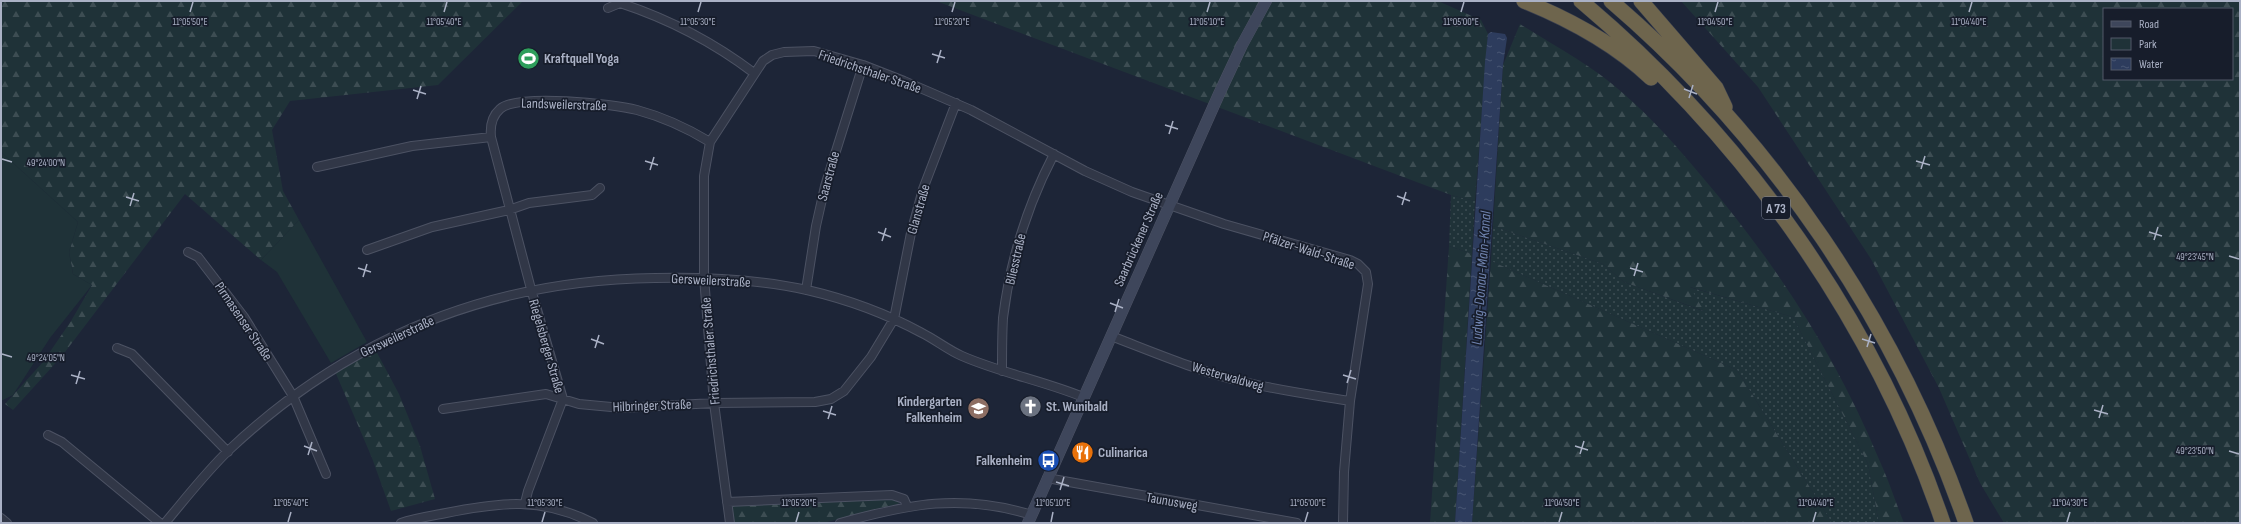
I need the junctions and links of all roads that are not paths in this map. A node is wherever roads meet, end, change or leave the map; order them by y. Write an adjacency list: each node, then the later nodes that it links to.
1 (1266, 1): 8 (main road, Saarbrückener Straße)
2 (1271, 1): 8 (main road, Saarbrückener Straße)
3 (1524, 1): 12 (highway, A 73)
4 (1581, 1): 12 (highway, A 73)
5 (1611, 1): 13 (highway, A 73)
6 (1641, 1): 13 (highway)
7 (608, 8): 10 (street)
8 (1259, 13): 19 (main road, Saarbrückener Straße)
9 (863, 65): 10 (street, Friedrichsthaler Straße); 11 (street, Friedrichsthaler Straße); 25 (street, Saarstraße)
10 (754, 73): 15 (street, Friedrichsthaler Straße)
11 (956, 103): 16 (street, Friedrichsthaler Straße); 26 (street, Glanstraße)
12 (1696, 110): 54 (highway, A 73)
13 (1732, 122): 55 (highway, A 73)
14 (491, 137): 15 (street, Landsweilerstraße); 17 (street); 20 (street, Riegelsberger Straße)
15 (710, 142): 23 (street, Friedrichsthaler Straße)
16 (1054, 154): 19 (street, Friedrichsthaler Straße); 29 (street, Bliesstraße)
17 (317, 167)
18 (600, 188): 20 (street)
19 (1169, 205): 27 (main road, Saarbrückener Straße); 33 (street, Pfälzer-Wald-Straße)
20 (509, 210): 21 (street); 24 (street, Riegelsberger Straße)
21 (367, 250)
22 (188, 252): 30 (street, Pirmasenser Straße)
23 (704, 277): 24 (street, Gersweilerstraße); 25 (street, Gersweilerstraße); 34 (street, Friedrichsthaler Straße)
24 (531, 289): 30 (street, Gersweilerstraße); 32 (street, Riegelsberger Straße)
25 (806, 290): 26 (street, Gersweilerstraße)
26 (894, 319): 29 (street, Gersweilerstraße); 34 (street, Hilbringer Straße)
27 (1111, 336): 31 (main road, Saarbrückener Straße); 33 (street, Westerwaldweg)
28 (117, 348): 37 (street)
29 (1002, 371): 31 (street, Gersweilerstraße)
30 (292, 396): 37 (street); 38 (street, Pirmasenser Straße)
31 (1083, 397): 39 (main road, Saarbrückener Straße)
32 (563, 399): 34 (street, Hilbringer Straße); 35 (street, Hilbringer Straße); 41 (street, Riegelsberger Straße)
33 (1350, 401): 53 (street, Pfälzer-Wald-Straße)
34 (714, 403): 40 (street, Friedrichsthaler Straße)
35 (444, 409)
36 (48, 435): 46 (street)
37 (228, 452): 47 (street)
38 (326, 474)
39 (1047, 478): 44 (main road, Saarbrückener Straße); 52 (street, Taunusweg)
40 (727, 502): 42 (street); 50 (street, Friedrichsthaler Straße)
41 (525, 503): 48 (street); 49 (street)
42 (907, 506): 44 (street); 51 (street)
43 (1, 518): 45 (street)
44 (1030, 519)
45 (7, 523)
46 (160, 523)
47 (166, 523)
48 (401, 523)
49 (594, 523)
50 (730, 523)
51 (840, 523)
52 (1296, 523)
53 (1343, 523)
54 (1943, 523)
55 (1966, 523)

